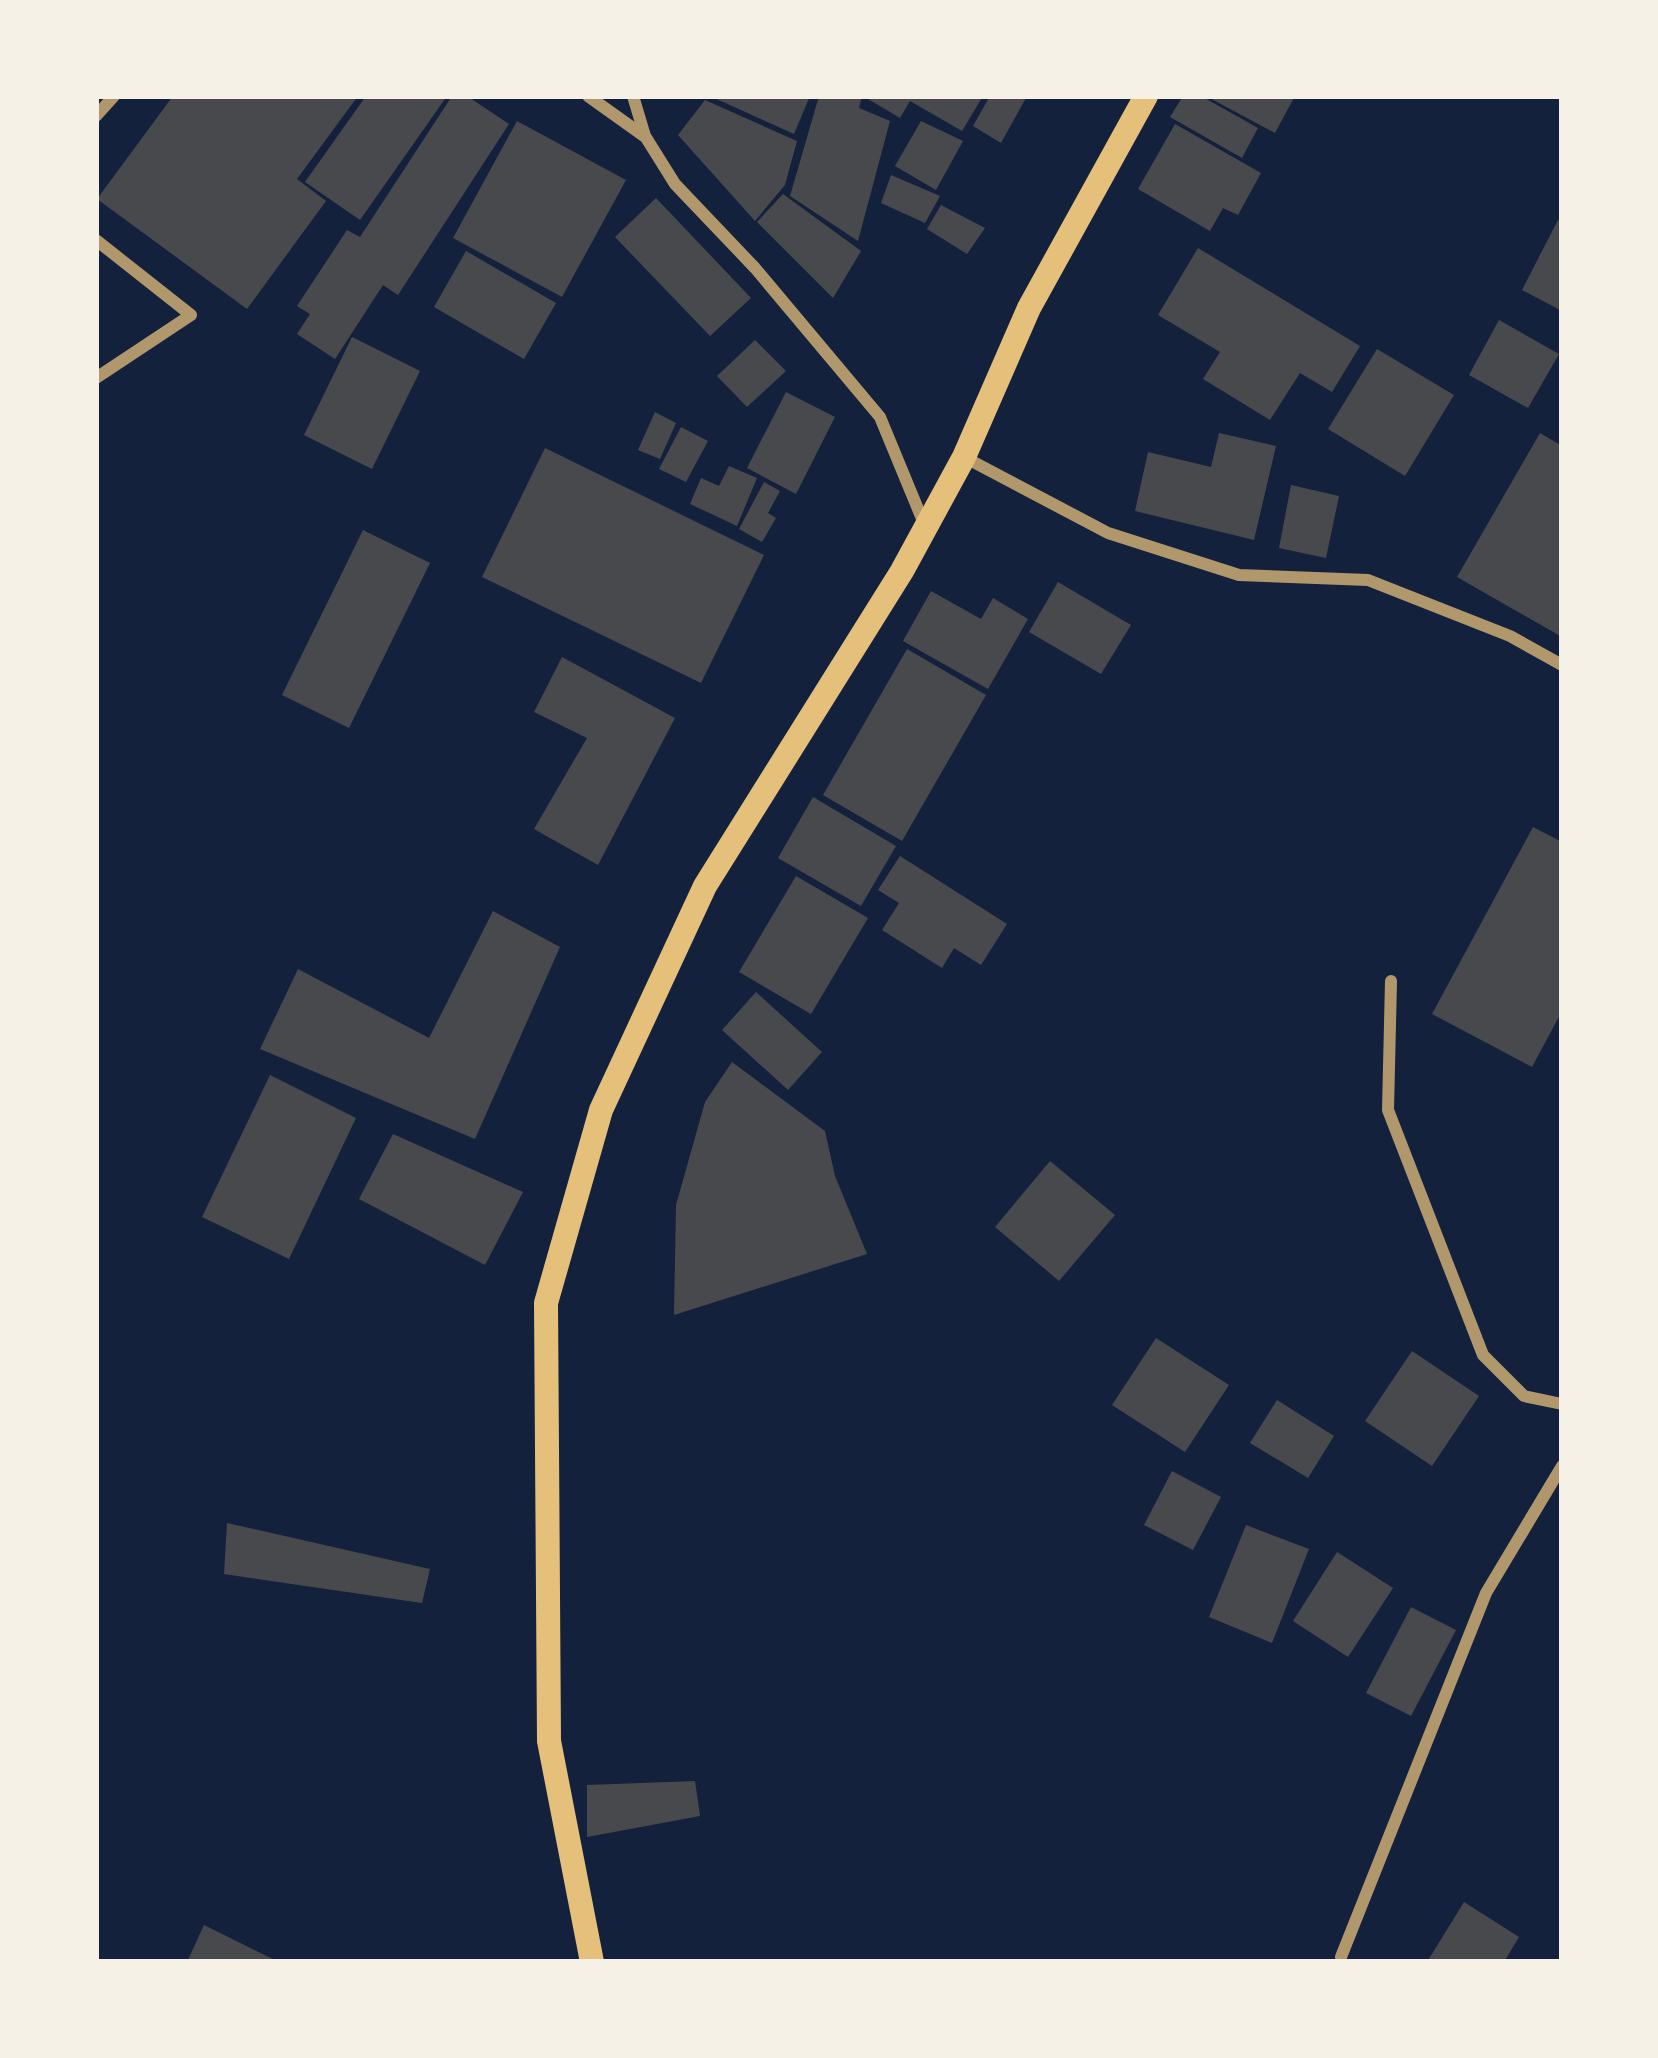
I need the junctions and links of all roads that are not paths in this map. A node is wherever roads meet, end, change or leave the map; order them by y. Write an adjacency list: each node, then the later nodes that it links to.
1 (114, 96): 5 (street)
2 (587, 96): 6 (street)
3 (633, 96): 6 (street)
4 (1146, 96): 9 (main road)
5 (96, 116)
6 (645, 136): 10 (street)
7 (96, 240): 8 (street)
8 (96, 378)
9 (964, 458): 10 (main road); 11 (street)
10 (926, 527): 16 (main road)
11 (1562, 665)
12 (1391, 981): 13 (street)
13 (1562, 1404)
14 (1562, 1466): 15 (street)
15 (1341, 1958)
16 (592, 1962)

